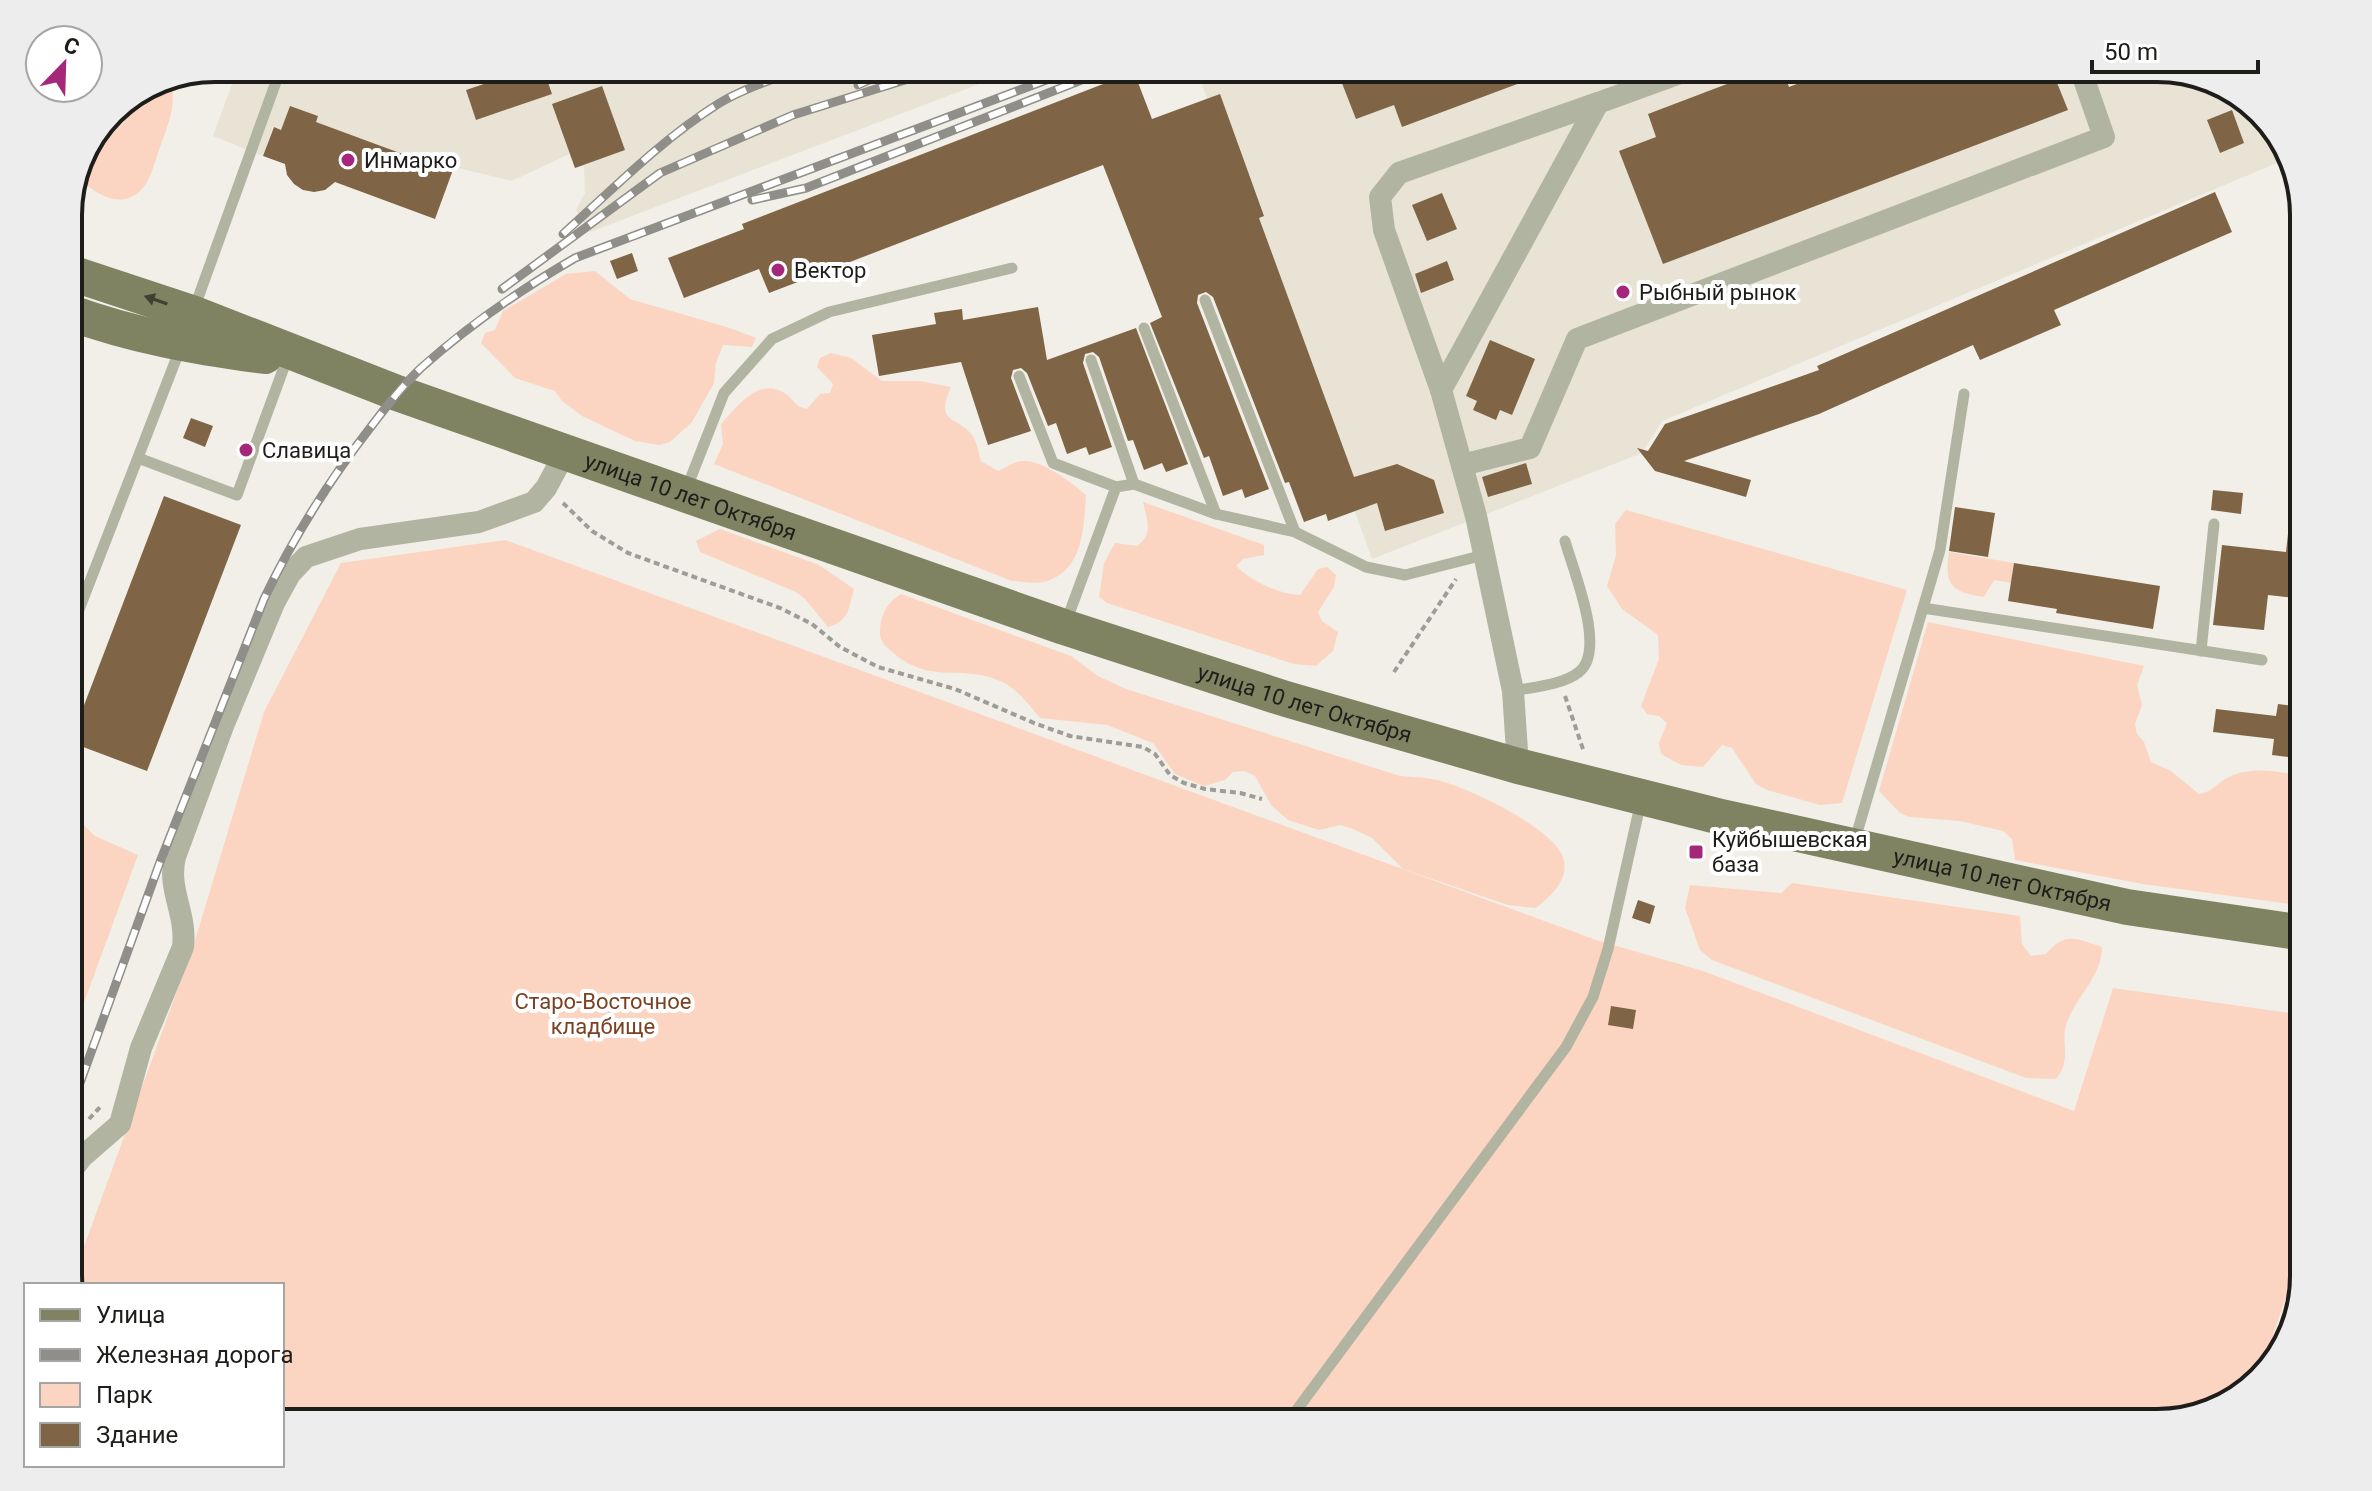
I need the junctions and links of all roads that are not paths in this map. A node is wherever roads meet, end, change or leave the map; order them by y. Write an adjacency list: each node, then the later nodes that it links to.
1 (276, 82): 10 (lane)
2 (1656, 82): 4 (street)
3 (2085, 82): 19 (street)
4 (1598, 103): 15 (street); 15 (street)
5 (1012, 268): 22 (lane)
6 (82, 279): 10 (main road, улица 10 лет Октября, one-way to 6)
7 (1205, 300): 25 (lane)
8 (82, 315): 10 (main road, улица 10 лет Октября)
9 (1144, 328): 23 (lane)
10 (187, 329): 11 (main road, улица 10 лет Октября); 13 (main road, улица 10 лет Октября); 18 (lane)
11 (287, 359): 13 (main road, улица 10 лет Октября); 18 (lane)
12 (1091, 360): 20 (lane)
13 (334, 368): 17 (main road, улица 10 лет Октября)
14 (1019, 376): 21 (lane)
15 (1441, 390): 19 (street)
16 (1964, 394): 29 (lane)
17 (566, 451): 22 (main road, улица 10 лет Октября); 38 (street)
18 (138, 458): 28 (lane)
19 (1462, 465): 27 (street)
20 (1134, 484): 21 (lane); 23 (lane)
21 (1116, 487): 30 (lane)
22 (684, 494): 30 (main road, улица 10 лет Октября)
23 (1216, 514): 25 (lane)
24 (2214, 524): 31 (lane)
25 (1295, 532): 27 (lane)
26 (1565, 541): 33 (lane)
27 (1476, 558): 33 (street)
28 (82, 602)
29 (1923, 608): 31 (lane); 36 (lane)
30 (1064, 627): 34 (main road, улица 10 лет Октября)
31 (2201, 651): 32 (lane)
32 (2262, 660)
33 (1513, 691): 34 (street)
34 (1518, 766): 35 (main road, улица 10 лет Октября)
35 (1642, 797): 36 (main road, улица 10 лет Октября); 39 (lane)
36 (1853, 846): 37 (main road, улица 10 лет Октября)
37 (2290, 931)
38 (82, 1157)
39 (1297, 1409)

